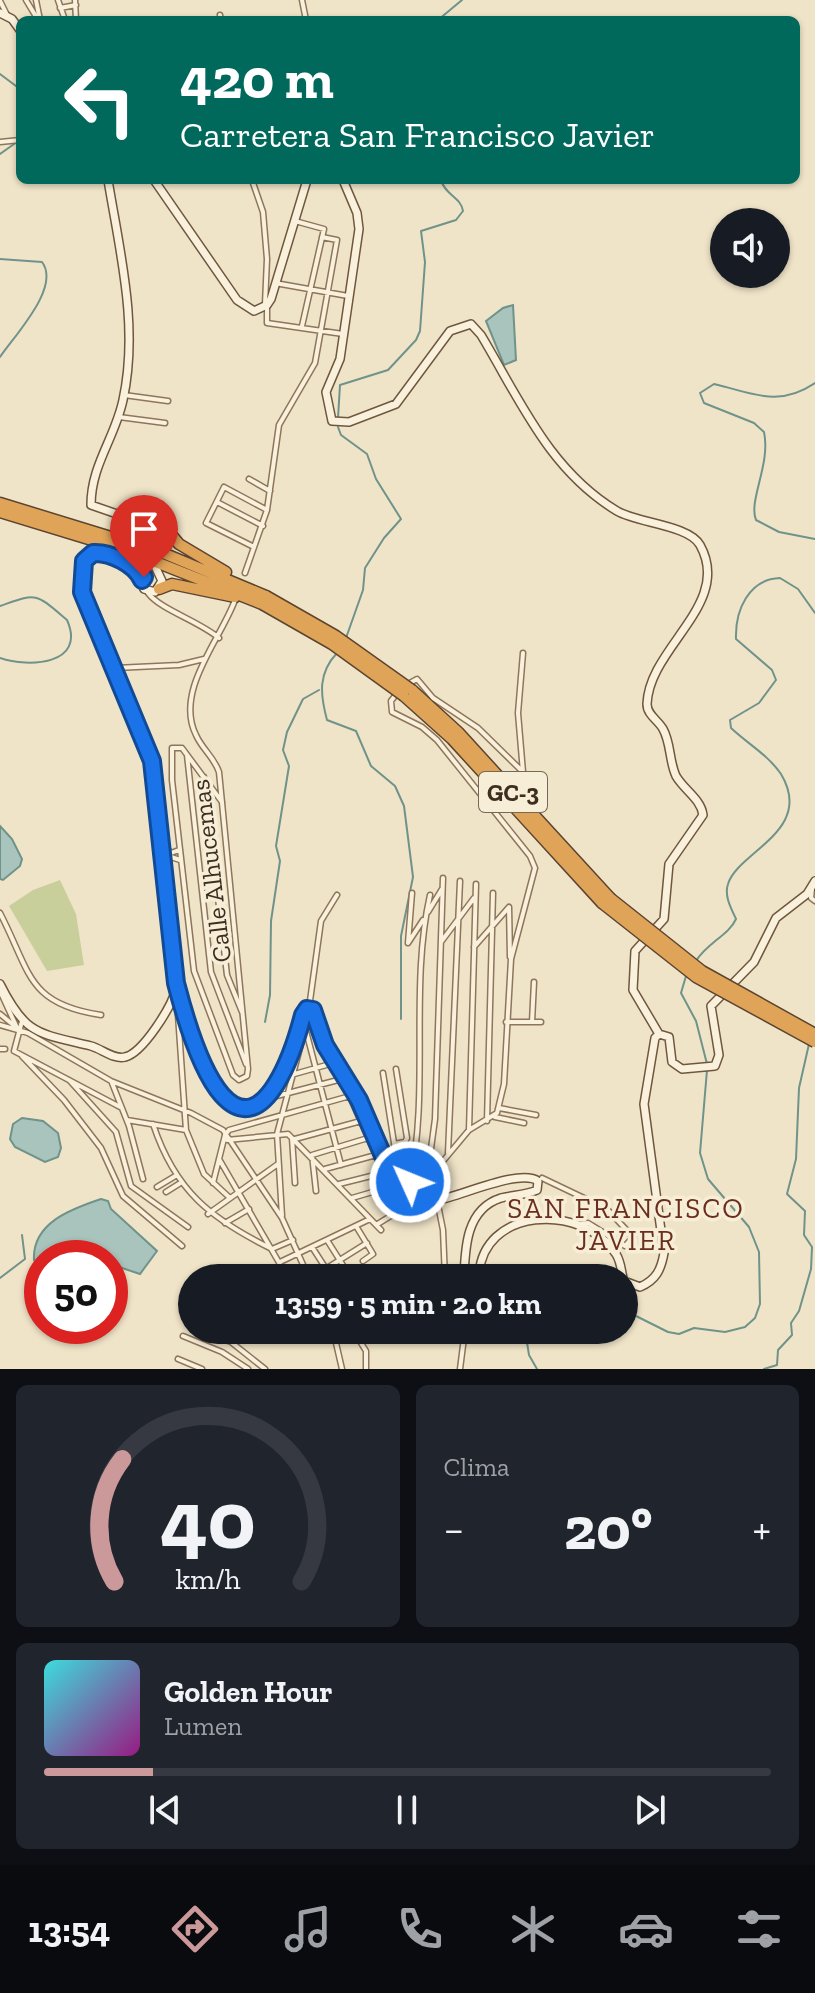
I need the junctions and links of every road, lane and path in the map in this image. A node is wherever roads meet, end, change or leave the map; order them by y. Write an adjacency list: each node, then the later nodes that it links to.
1 (58, 0): 4 (street)
2 (75, 2): 4 (street)
3 (4, 8): 6 (street)
4 (60, 8): 5 (street)
5 (63, 16)
6 (16, 24)
7 (109, 184): 22 (street)
8 (157, 184): 18 (street)
9 (253, 184): 18 (street)
10 (306, 184): 12 (street)
11 (345, 184): 17 (street)
12 (293, 220): 13 (street); 14 (street)
13 (322, 237): 15 (street); 16 (street)
14 (275, 283): 15 (street); 18 (street)
15 (310, 288): 16 (street); 19 (street)
16 (328, 292): 17 (street); 20 (street)
17 (348, 296): 21 (street)
18 (266, 306): 19 (street)
19 (302, 326): 20 (street)
20 (320, 329): 21 (street); 27 (street)
21 (343, 334): 97 (street)
22 (124, 395): 23 (street); 24 (street)
23 (168, 401)
24 (119, 417): 25 (street); 32 (street)
25 (165, 423)
26 (249, 479): 27 (street)
27 (270, 491): 30 (street)
28 (217, 502): 30 (street); 33 (street); 36 (street)
29 (2, 509): 42 (highway, GC-3)
30 (267, 510): 33 (street)
31 (154, 522): 32 (street); 34 (street); 35 (street)
32 (143, 523): 34 (street)
33 (263, 526): 36 (street)
34 (151, 532): 35 (street)
35 (169, 532): 42 (highway)
36 (255, 547): 37 (street)
37 (245, 573)
38 (149, 575): 39 (street); 40 (street); 50 (street)
39 (158, 590): 40 (street); 42 (highway); 43 (street)
40 (147, 591): 43 (street)
41 (235, 600): 44 (street, Calle Alhucemas)
42 (267, 601): 51 (highway, GC-3, bridge); 51 (highway, GC-3, bridge)
43 (156, 602): 45 (street)
44 (222, 632): 45 (street); 46 (street, Calle Alhucemas)
45 (213, 634): 46 (street); 47 (street)
46 (219, 638): 47 (street, Calle Alhucemas)
47 (214, 644): 49 (street, Calle Alhucemas)
48 (523, 653): 77 (street)
49 (204, 659): 50 (street); 54 (street, Calle Alhucemas)
50 (113, 668): 55 (street)
51 (408, 693): 69 (highway, GC-3)
52 (187, 755): 53 (street); 56 (street); 100 (street)
53 (204, 776): 54 (street); 85 (street)
54 (222, 802): 85 (street, Calle Alhucemas)
55 (162, 845): 56 (street); 58 (street)
56 (180, 848): 57 (street)
57 (182, 862): 58 (street); 105 (street, Calle Alhucemas)
58 (165, 864): 79 (street)
59 (443, 878): 63 (street)
60 (460, 881): 73 (street)
61 (476, 884): 68 (street)
62 (813, 884): 70 (street); 97 (street)
63 (443, 887): 72 (street); 75 (street)
64 (412, 893): 72 (street)
65 (493, 893): 74 (street)
66 (337, 895): 88 (street)
67 (430, 895): 72 (street)
68 (476, 896): 73 (street); 76 (street)
69 (606, 900): 98 (highway, GC-3, bridge); 101 (highway, GC-3, bridge)
70 (815, 901)
71 (0, 913): 86 (street)
72 (425, 916): 148 (street)
73 (458, 918): 75 (street); 138 (street)
74 (491, 925): 76 (street); 77 (street); 124 (street)
75 (440, 943): 149 (street)
76 (474, 948): 129 (street)
77 (511, 959): 90 (street)
78 (534, 982): 91 (street)
79 (176, 983): 82 (street); 83 (street)
80 (0, 984): 94 (street)
81 (0, 991): 94 (street)
82 (181, 1000): 83 (street); 87 (street)
83 (168, 1003): 87 (street); 89 (street)
84 (0, 1014): 94 (street)
85 (243, 1014): 99 (street, Calle Alhucemas)
86 (101, 1015)
87 (178, 1015): 89 (street); 114 (street); 118 (street)
88 (310, 1015): 95 (street); 148 (street)
89 (160, 1019): 96 (street)
90 (506, 1022): 91 (street); 117 (street)
91 (532, 1022): 92 (street)
92 (541, 1022)
93 (0, 1025): 94 (street)
94 (20, 1026): 96 (street); 102 (street)
95 (303, 1028): 104 (street); 108 (street); 114 (street)
96 (32, 1032): 110 (street)
97 (659, 1034): 190 (street)
98 (815, 1034)
99 (246, 1040): 100 (street); 105 (street, Calle Alhucemas)
100 (237, 1042): 105 (street)
101 (815, 1042)
102 (22, 1056): 109 (street); 175 (street)
103 (330, 1064): 104 (street)
104 (316, 1068): 108 (street); 111 (street)
105 (248, 1069)
106 (396, 1069): 134 (street)
107 (383, 1073): 134 (street)
108 (291, 1075): 112 (street)
109 (70, 1081): 116 (street); 170 (street)
110 (111, 1081): 116 (street); 118 (street)
111 (320, 1086): 112 (street); 113 (street); 115 (street)
112 (285, 1095): 114 (street); 120 (street)
113 (350, 1096): 115 (street); 123 (street)
114 (265, 1099)
115 (325, 1104): 120 (street); 127 (street)
116 (120, 1107): 122 (street)
117 (499, 1108): 119 (street); 121 (street)
118 (184, 1111): 128 (street); 131 (street)
119 (536, 1115)
120 (280, 1116): 130 (street); 131 (street)
121 (495, 1117): 124 (street); 125 (street)
122 (127, 1120): 126 (street); 146 (street)
123 (361, 1121): 127 (street); 133 (street)
124 (487, 1121): 129 (street)
125 (524, 1123)
126 (153, 1124): 128 (street); 144 (street)
127 (332, 1129): 132 (street); 135 (street)
128 (186, 1130): 151 (street)
129 (469, 1130): 138 (street)
130 (277, 1134): 131 (street); 132 (street); 140 (street)
131 (226, 1138): 139 (street); 147 (street)
132 (293, 1138): 136 (street); 152 (street)
133 (368, 1138): 135 (street); 137 (street)
134 (394, 1144): 148 (street)
135 (336, 1147): 136 (street); 141 (street)
136 (312, 1155): 142 (street); 155 (street)
137 (376, 1155): 141 (street); 143 (street)
138 (447, 1156): 149 (street)
139 (219, 1159): 151 (street); 157 (street)
140 (279, 1164): 147 (street); 164 (street)
141 (341, 1165): 142 (street)
142 (325, 1169): 153 (street)
143 (387, 1172): 148 (street); 153 (street)
144 (177, 1175): 150 (street); 154 (street)
145 (542, 1178): 167 (street)
146 (143, 1179)
147 (255, 1180): 157 (street); 164 (street)
148 (402, 1180): 158 (street); 160 (street)
149 (427, 1180): 158 (street)
150 (182, 1182): 156 (street); 163 (street)
151 (213, 1183): 159 (street)
152 (295, 1183)
153 (339, 1184): 160 (street)
154 (157, 1187)
155 (316, 1191)
156 (166, 1192)
157 (239, 1192): 159 (street); 162 (street)
158 (420, 1194): 161 (street); 168 (street)
159 (230, 1198): 163 (street)
160 (352, 1198): 165 (street)
161 (435, 1200): 186 (street); 187 (street)
162 (249, 1209): 166 (street); 177 (street)
163 (208, 1214): 166 (street)
164 (282, 1218): 172 (street)
165 (370, 1219): 168 (street); 169 (street)
166 (225, 1223): 177 (street)
167 (579, 1224): 188 (street); 189 (street)
168 (376, 1225): 171 (street)
169 (356, 1226): 173 (street); 174 (street)
170 (188, 1227)
171 (381, 1230)
172 (293, 1240): 177 (street); 178 (street)
173 (327, 1240): 176 (street); 179 (street)
174 (367, 1243): 179 (street); 180 (street)
175 (182, 1246)
176 (312, 1247): 178 (street); 183 (street)
177 (272, 1249): 181 (street)
178 (299, 1253): 181 (street); 182 (street)
179 (339, 1260): 184 (street); 185 (street)
180 (363, 1261)
181 (280, 1262)
182 (304, 1264)
183 (323, 1264)
184 (332, 1264)
185 (342, 1264)
186 (444, 1264)
187 (464, 1264)
188 (483, 1264)
189 (619, 1264)
190 (638, 1286)
191 (202, 1344): 198 (street)
192 (234, 1344): 199 (street)
193 (336, 1344): 200 (street)
194 (362, 1344): 201 (street)
195 (463, 1344): 202 (street)
196 (178, 1359): 197 (street)
197 (202, 1369)
198 (248, 1369)
199 (265, 1369)
200 (342, 1369)
201 (365, 1369)
202 (460, 1369)

